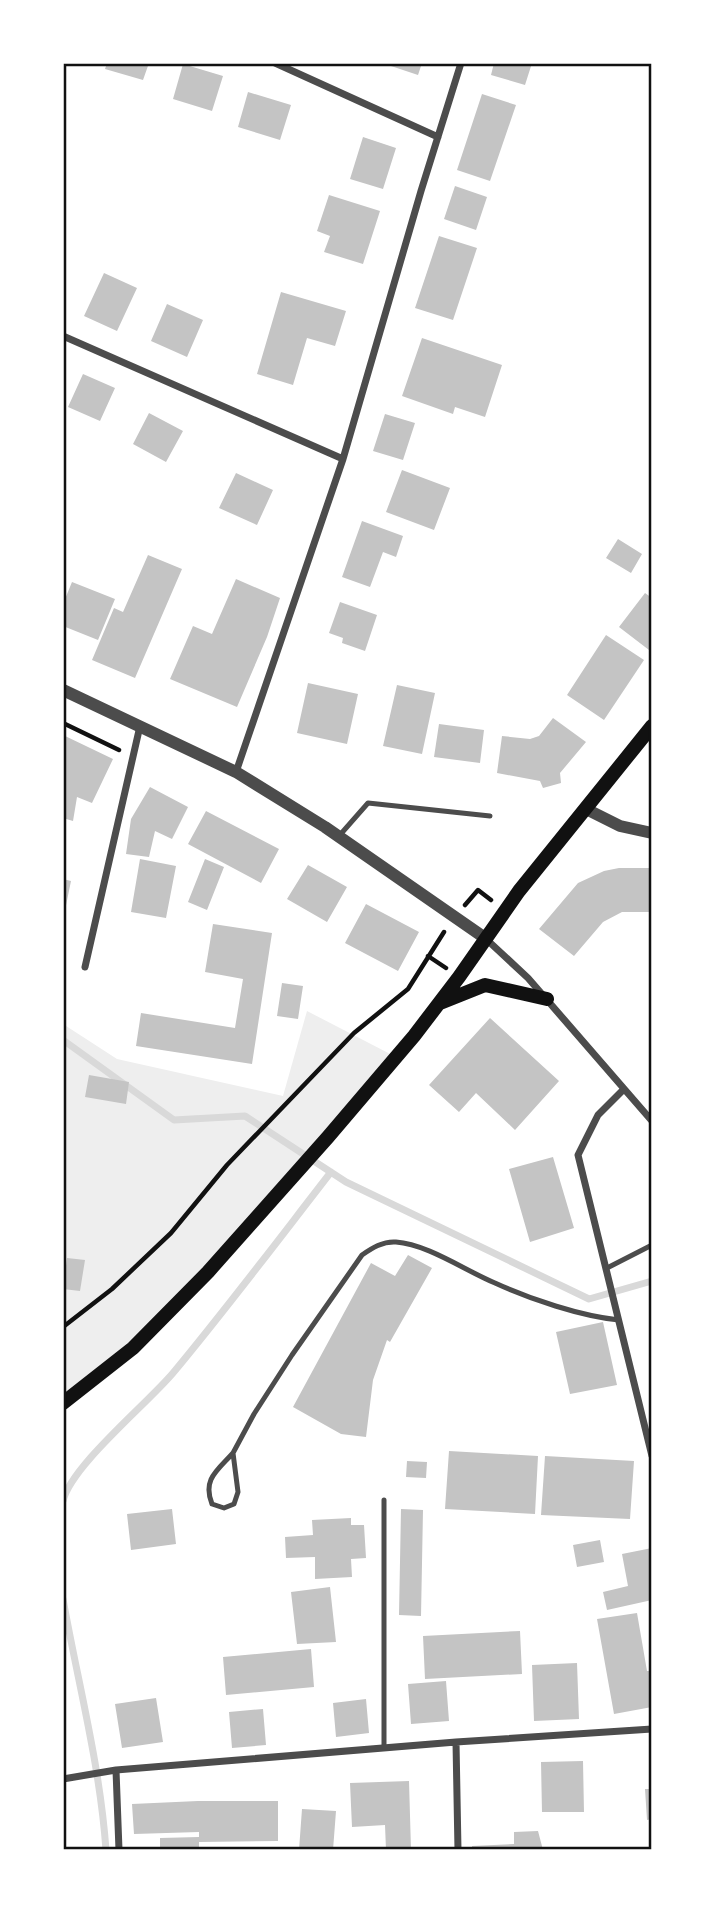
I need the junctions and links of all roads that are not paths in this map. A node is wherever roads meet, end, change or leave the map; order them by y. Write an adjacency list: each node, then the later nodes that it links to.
1 (275, 63): 3 (street)
2 (461, 63): 3 (street)
3 (439, 137): 5 (street)
4 (63, 336): 5 (street)
5 (343, 459): 9 (street)
6 (63, 690): 7 (street)
7 (140, 726): 9 (street); 15 (street)
8 (652, 726): 10 (main road)
9 (236, 772): 13 (street)
10 (586, 809): 12 (street); 14 (main road)
11 (490, 816): 13 (lane)
12 (652, 833)
13 (338, 836): 14 (street)
14 (485, 938): 16 (street); 17 (main road)
15 (85, 967)
16 (547, 999): 17 (main road); 18 (street)
17 (439, 1004): 23 (main road)
18 (624, 1089): 19 (street); 21 (street)
19 (652, 1121)
20 (652, 1245): 21 (lane)
21 (607, 1268): 22 (street)
22 (619, 1320): 24 (lane); 25 (street)
23 (63, 1403)
24 (233, 1453): 24 (lane)
25 (652, 1456)
26 (384, 1500): 29 (lane)
27 (652, 1729): 28 (street)
28 (456, 1742): 29 (street); 33 (street)
29 (384, 1748): 30 (street)
30 (116, 1770): 31 (street); 32 (street)
31 (63, 1779)
32 (119, 1850)
33 (458, 1850)

